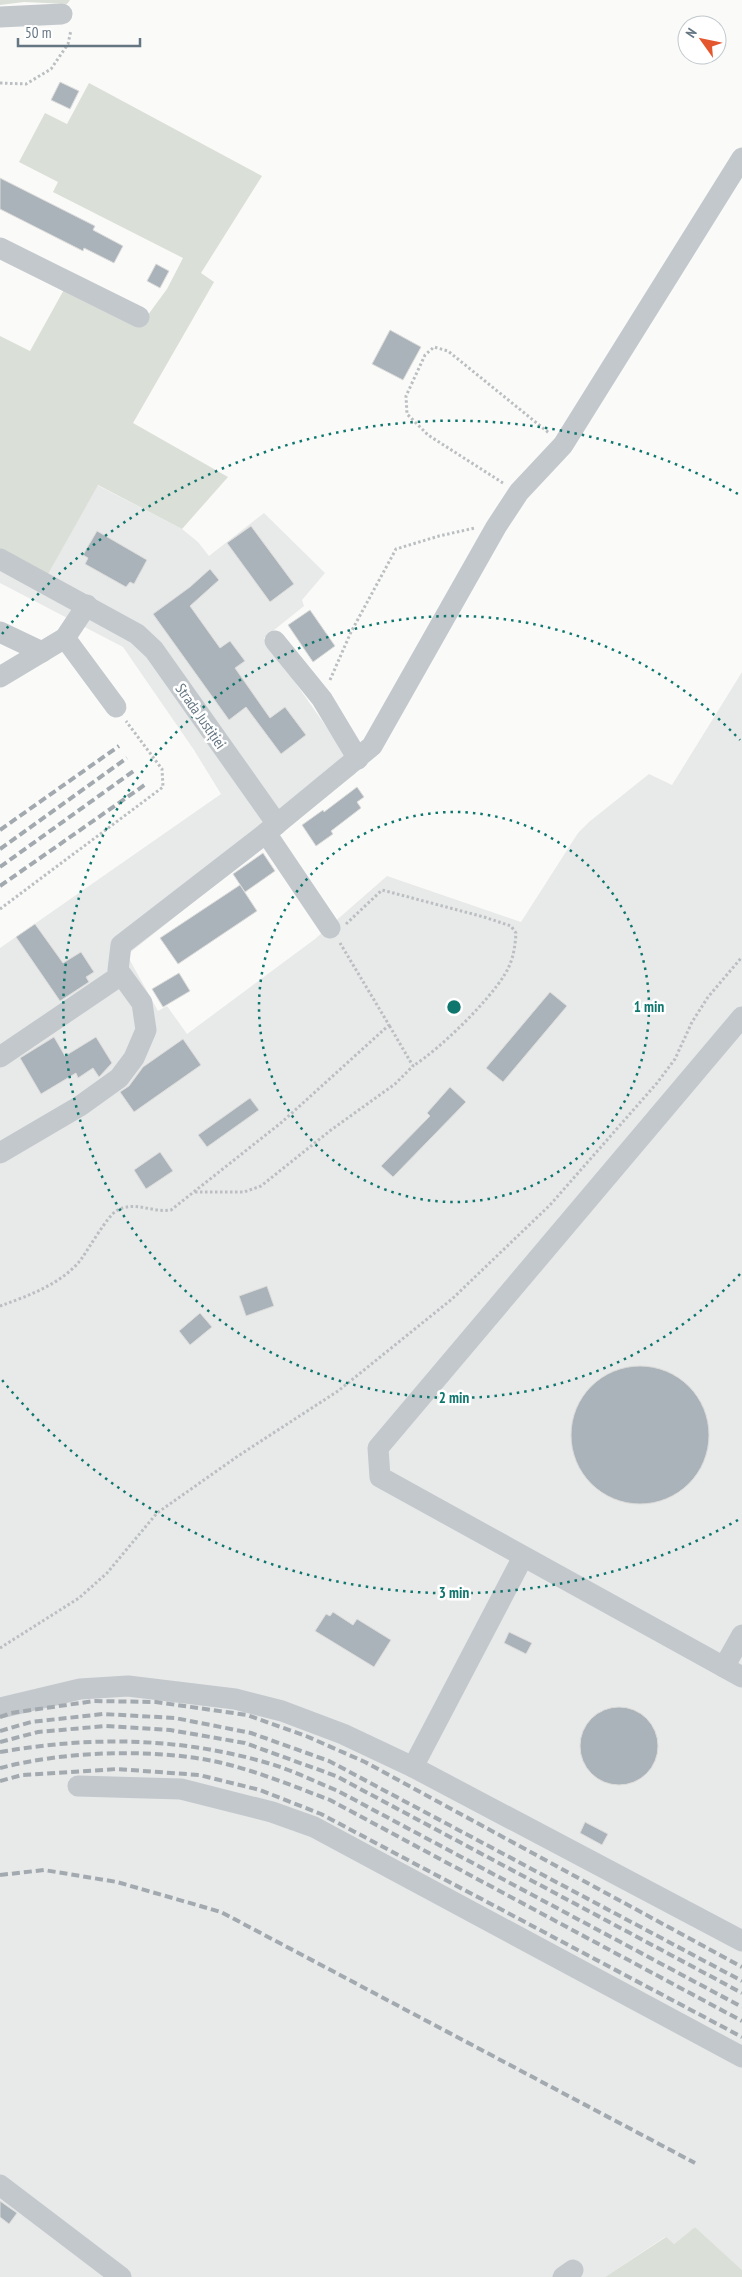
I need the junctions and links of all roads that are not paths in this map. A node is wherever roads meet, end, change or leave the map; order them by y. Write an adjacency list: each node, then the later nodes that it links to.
1 (62, 14): 2 (street)
2 (0, 17)
3 (742, 158): 14 (street)
4 (0, 248): 5 (street)
5 (139, 317)
6 (0, 559): 7 (street, Strada Justiției)
7 (87, 606): 9 (street); 15 (street, Strada Justiției)
8 (0, 632): 11 (street)
9 (65, 638): 11 (street); 13 (street)
10 (276, 641): 14 (street)
11 (42, 652): 12 (street)
12 (0, 678)
13 (116, 707)
14 (358, 759): 15 (street)
15 (271, 829): 16 (street, Strada Justiției); 17 (street)
16 (332, 931)
17 (122, 975): 19 (street); 20 (street)
18 (742, 1017): 21 (street)
19 (0, 1057)
20 (0, 1153)
21 (523, 1557): 23 (street); 26 (street)
22 (742, 1635): 23 (street)
23 (724, 1667): 24 (street)
24 (742, 1677)
25 (0, 1708): 26 (street)
26 (413, 1768): 28 (street)
27 (78, 1786): 29 (street)
28 (742, 1941)
29 (742, 2058)
30 (0, 2184): 31 (street)
31 (120, 2277)

